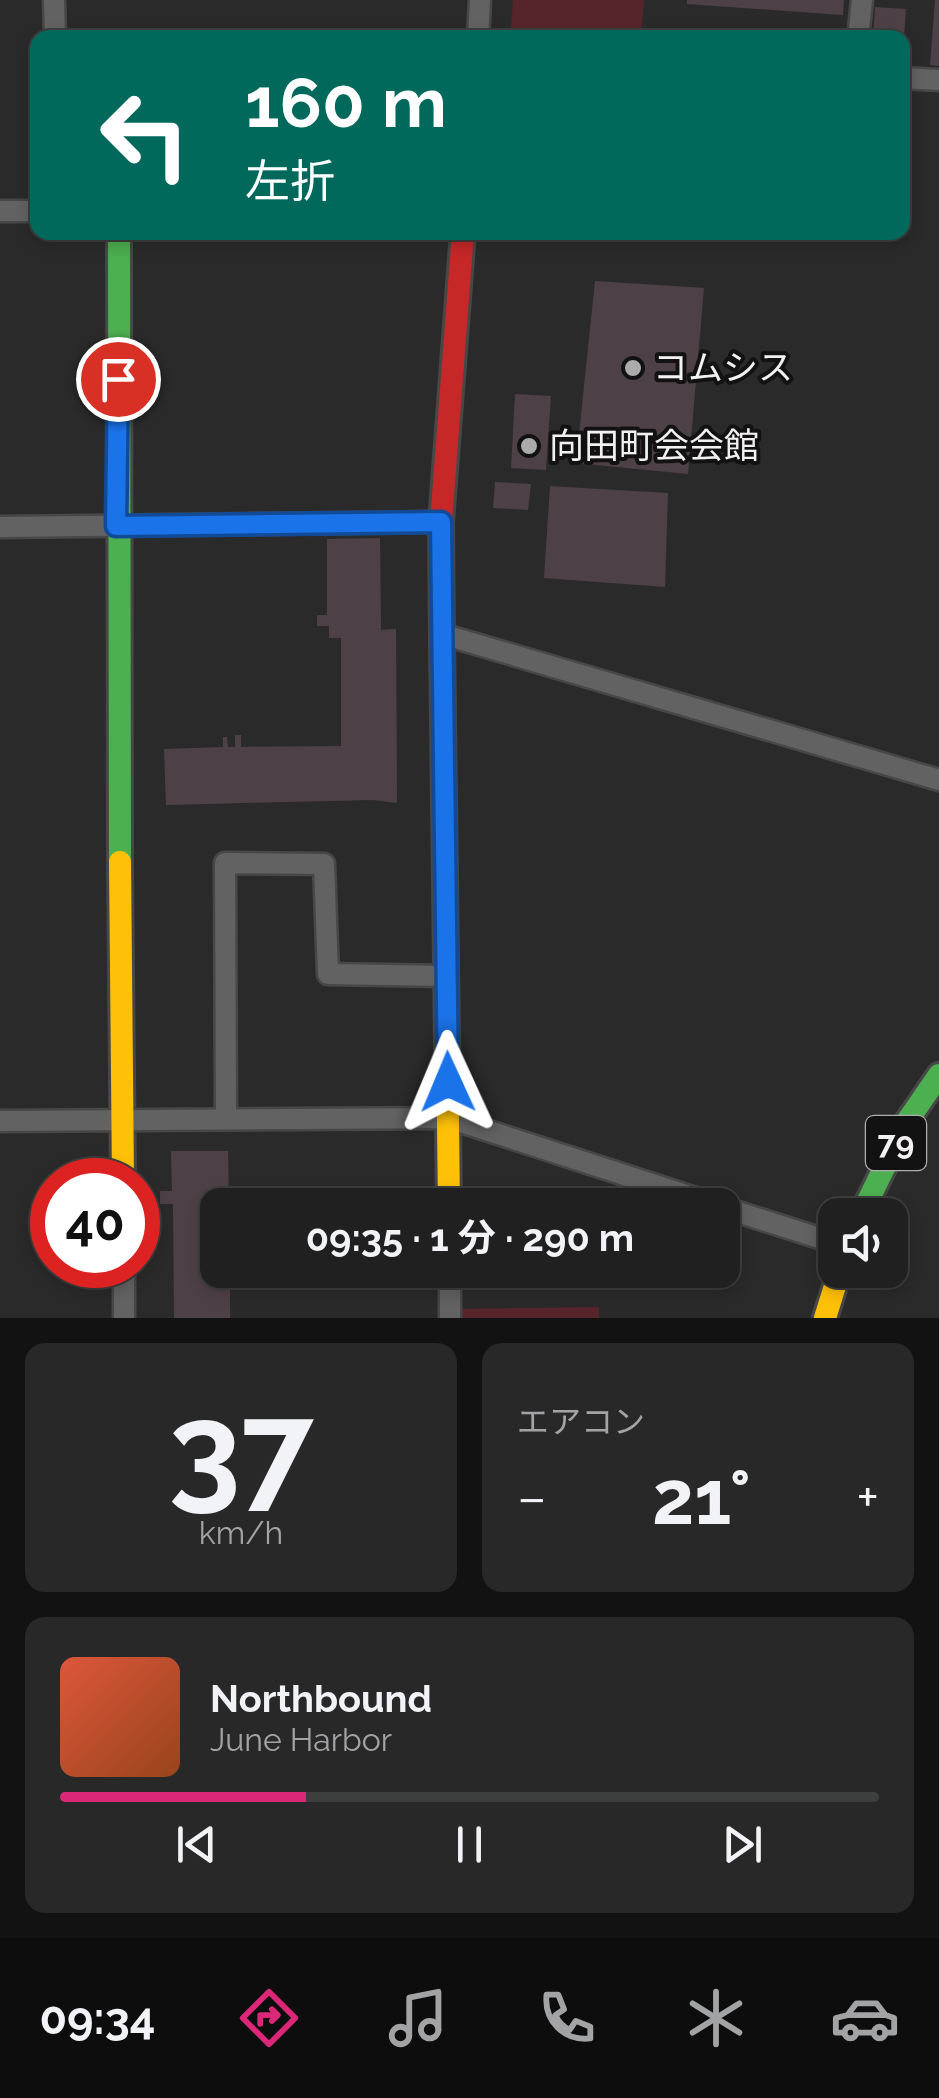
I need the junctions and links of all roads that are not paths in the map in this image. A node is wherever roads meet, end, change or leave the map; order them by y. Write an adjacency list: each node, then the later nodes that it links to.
1 (54, 0): 4 (street)
2 (480, 0): 5 (street)
3 (862, 0): 6 (street)
4 (55, 30)
5 (478, 30)
6 (859, 30)
7 (910, 78): 8 (street)
8 (939, 80)
9 (30, 211): 10 (street)
10 (0, 212)
11 (119, 240): 14 (street)
12 (462, 240): 13 (street)
13 (441, 522): 14 (street); 16 (street)
14 (116, 526): 15 (street); 20 (street)
15 (0, 527)
16 (445, 635): 17 (street); 18 (street)
17 (939, 780)
18 (447, 976): 21 (street); 22 (street)
19 (939, 1075): 27 (street, 79)
20 (122, 1118): 21 (street); 23 (street); 24 (street)
21 (226, 1118): 22 (street)
22 (449, 1118): 25 (street); 26 (street)
23 (0, 1121)
24 (123, 1158)
25 (450, 1188)
26 (665, 1188)
27 (869, 1198)
28 (740, 1212): 29 (street)
29 (818, 1238)
30 (124, 1288): 33 (street)
31 (450, 1288): 34 (street)
32 (834, 1288): 35 (street)
33 (124, 1318)
34 (450, 1318)
35 (825, 1318)

